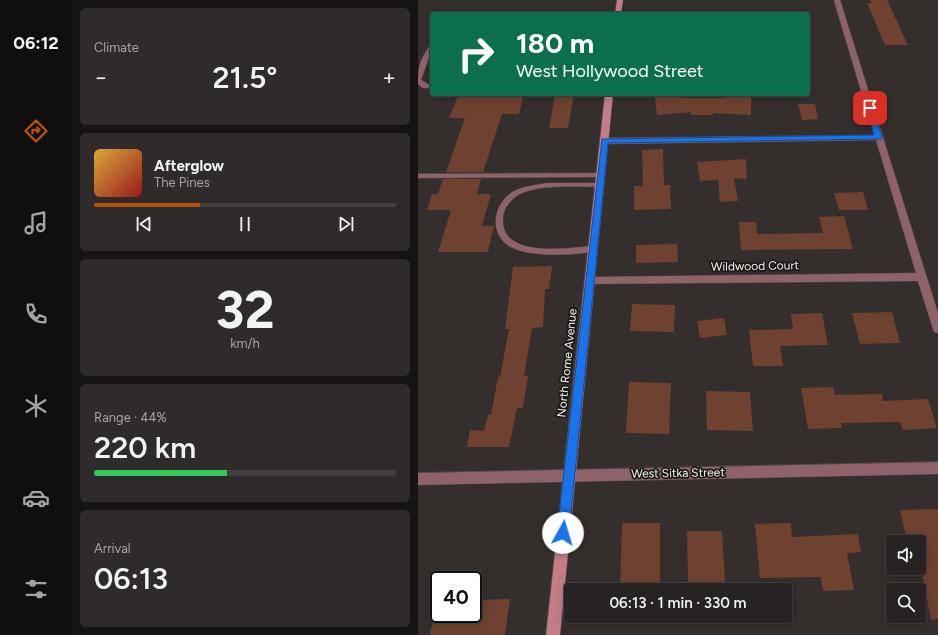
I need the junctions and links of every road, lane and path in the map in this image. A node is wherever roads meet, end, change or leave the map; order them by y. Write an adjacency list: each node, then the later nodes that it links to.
1 (620, 0): 3 (street)
2 (837, 0): 8 (street)
3 (618, 12)
4 (430, 49): 5 (street)
5 (418, 80): 6 (street)
6 (430, 86)
7 (609, 96): 9 (street, North Rome Avenue)
8 (879, 137): 9 (street); 13 (street)
9 (604, 141): 11 (street, North Rome Avenue)
10 (418, 176): 11 (lane)
11 (600, 180): 12 (street, North Rome Avenue); 12 (lane)
12 (592, 249): 14 (street, North Rome Avenue)
13 (922, 277): 14 (street, Wildwood Court); 15 (street)
14 (589, 281): 17 (street, North Rome Avenue)
15 (938, 329)
16 (938, 468): 17 (street, West Sitka Street)
17 (569, 475): 18 (street, West Sitka Street); 19 (street, North Rome Avenue)
18 (418, 479)
19 (553, 635)

